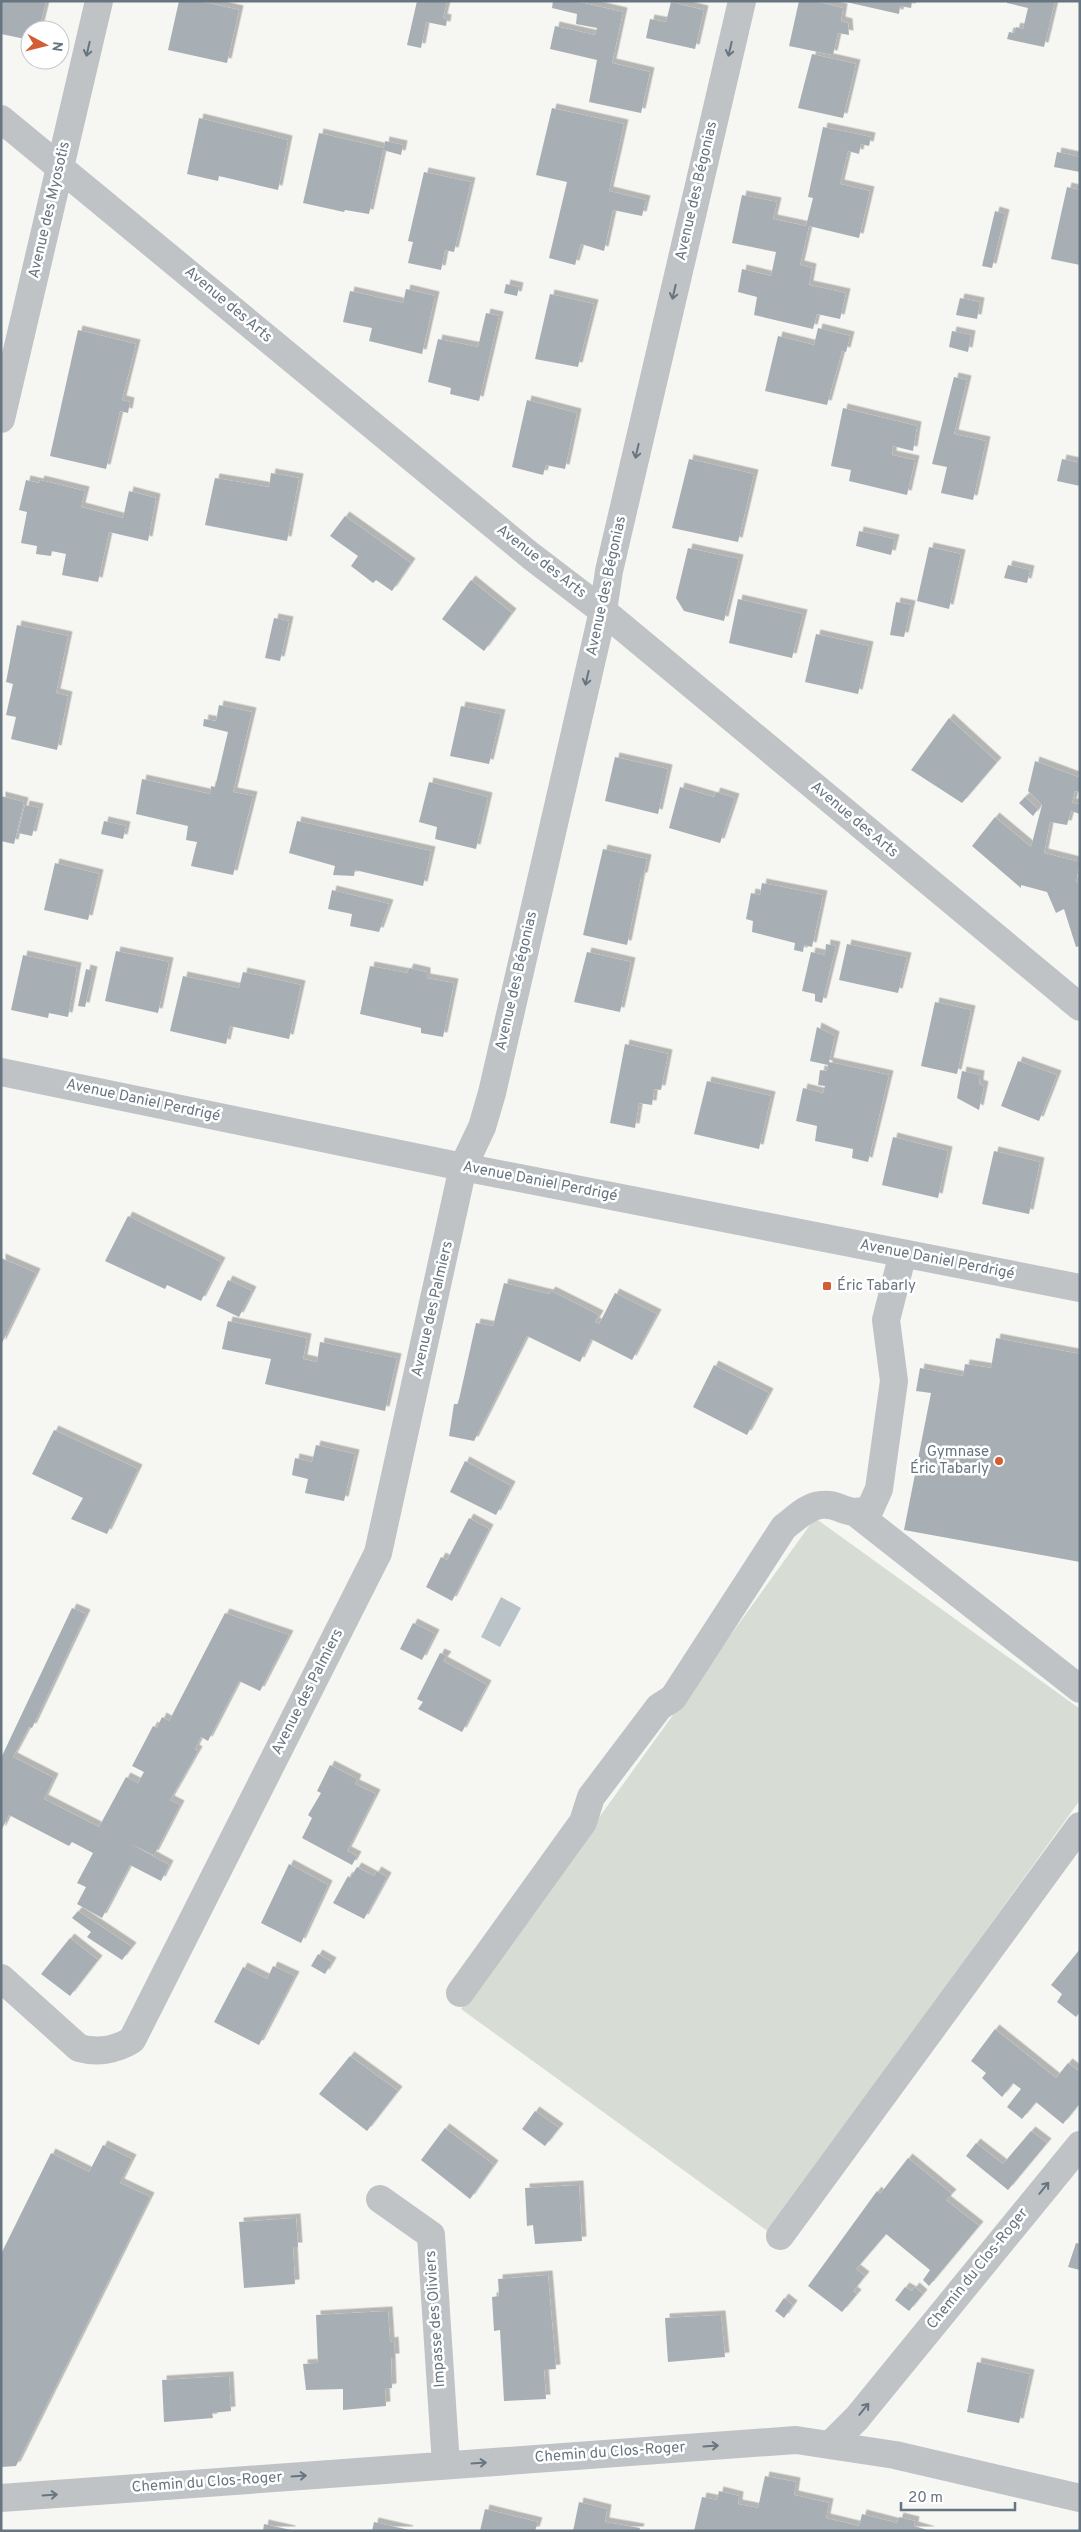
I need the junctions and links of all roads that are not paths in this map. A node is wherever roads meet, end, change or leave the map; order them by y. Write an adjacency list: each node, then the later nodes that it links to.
1 (99, 1): 4 (street, Avenue des Myosotis, one-way to 4)
2 (742, 1): 6 (street, Avenue des Bégonias, one-way to 6)
3 (1, 119): 4 (street, Avenue des Arts)
4 (61, 168): 5 (street, Avenue des Myosotis); 6 (street, Avenue des Arts)
5 (1, 420)
6 (603, 611): 7 (street, Avenue des Arts); 9 (street, Avenue des Bégonias, one-way to 9)
7 (1080, 1007)
8 (1, 1072): 9 (street, Avenue Daniel Perdrigé)
9 (463, 1167): 10 (street, Avenue Daniel Perdrigé); 15 (street, Avenue des Palmiers)
10 (903, 1253): 11 (street, Avenue Daniel Perdrigé); 12 (street)
11 (1079, 1286)
12 (857, 1514): 13 (street); 16 (street)
13 (1080, 1689)
14 (1080, 1826): 19 (street)
15 (1, 1978)
16 (460, 1993)
17 (1080, 2144): 20 (street, Chemin du Clos-Roger, one-way to 17)
18 (380, 2199): 21 (street, Impasse des Oliviers)
19 (780, 2236)
20 (831, 2444): 21 (street, Chemin du Clos-Roger, one-way to 20); 23 (street)
21 (446, 2465): 22 (street, Chemin du Clos-Roger, one-way to 21)
22 (1, 2498)
23 (1080, 2498)

